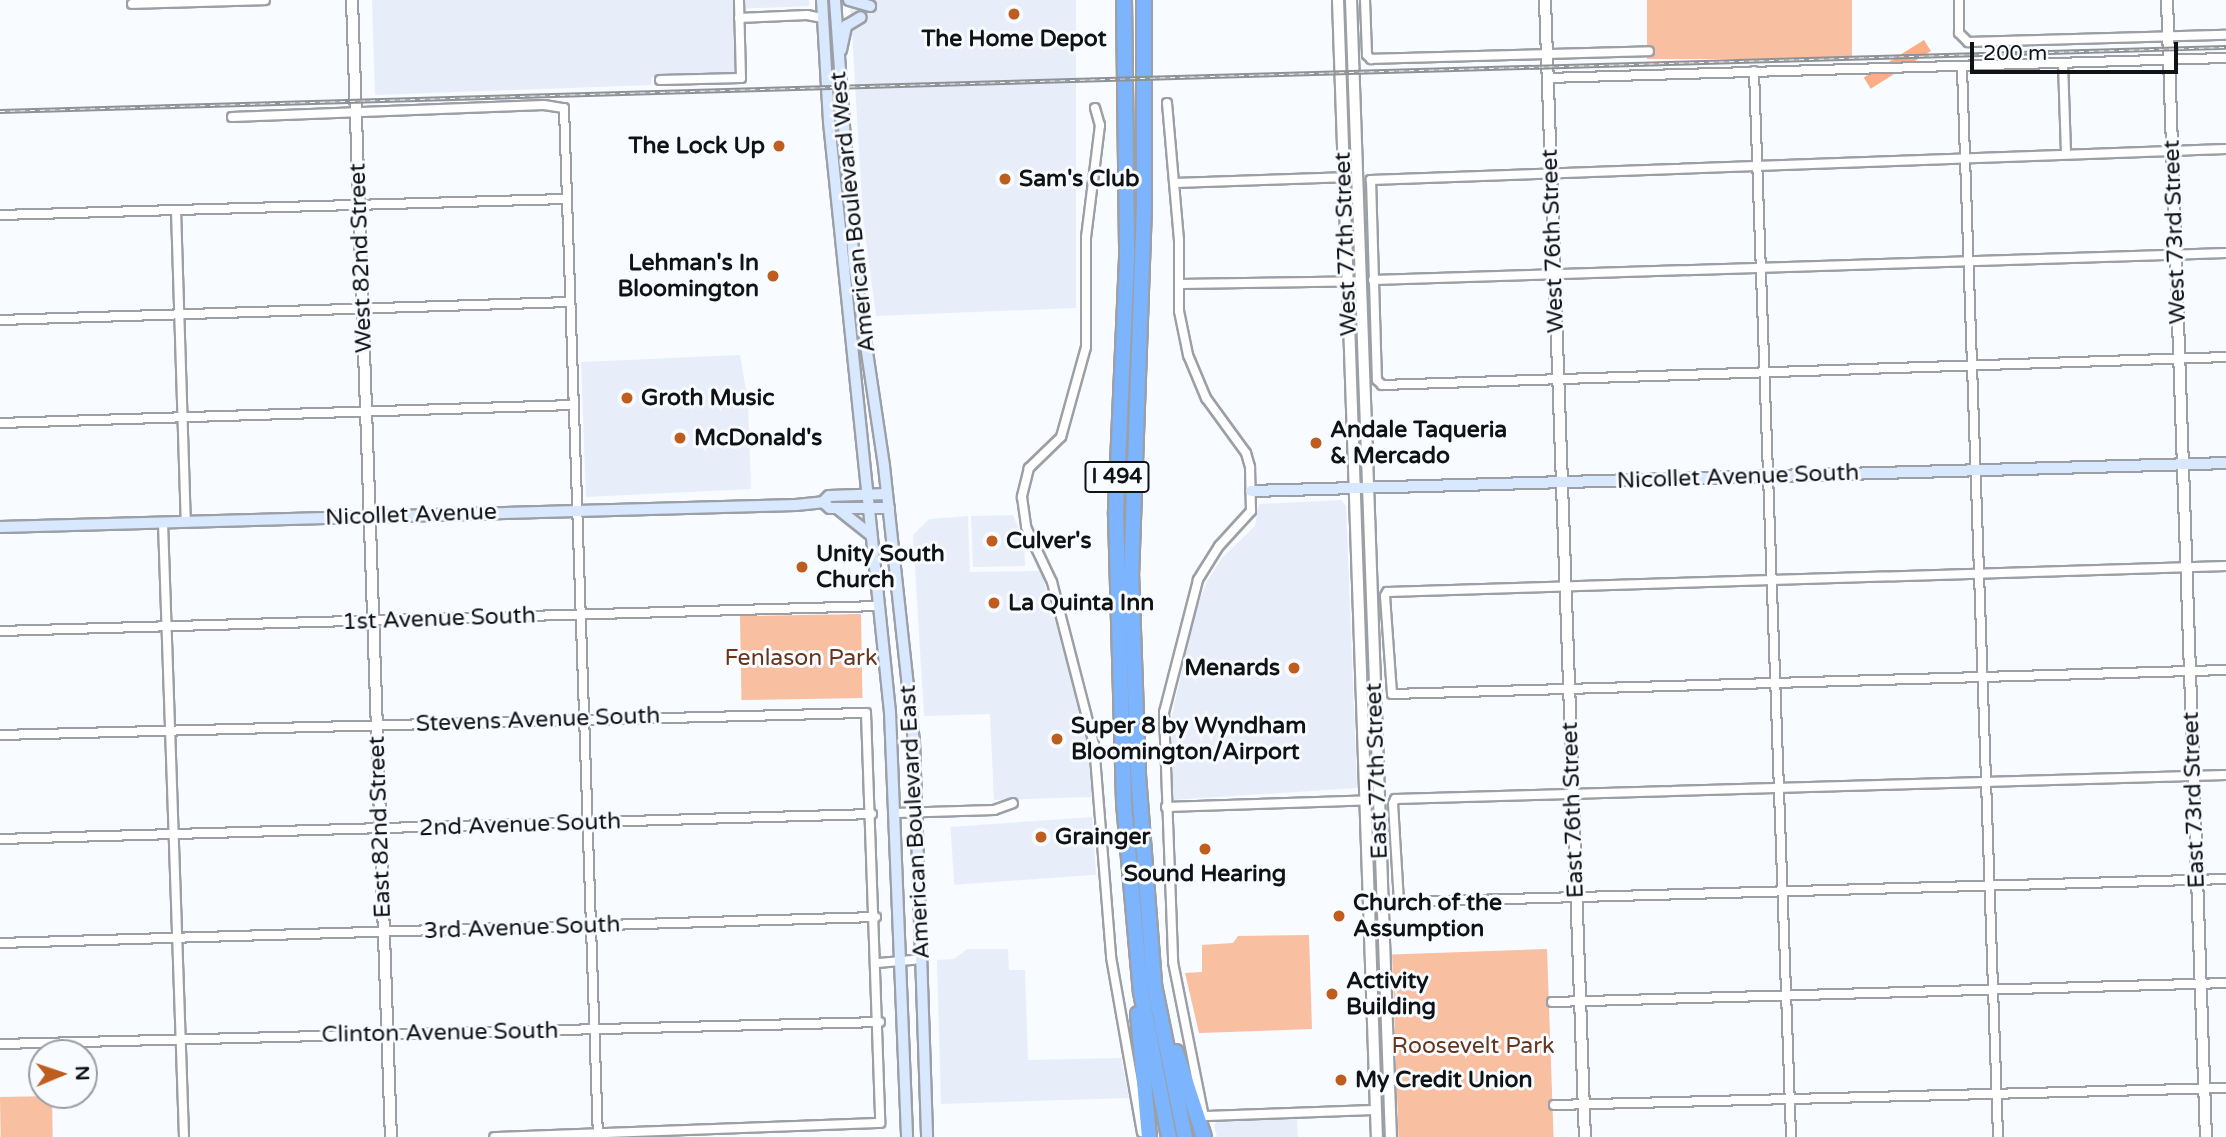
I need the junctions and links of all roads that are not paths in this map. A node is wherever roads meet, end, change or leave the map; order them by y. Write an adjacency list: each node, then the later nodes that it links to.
1 (265, 0): 16 (street)
2 (352, 0): 38 (street, West 82nd Street)
3 (739, 0): 20 (street)
4 (835, 0): 33 (main road, American Boulevard West)
5 (849, 0): 18 (main road)
6 (1118, 0): 27 (highway)
7 (1124, 0): 27 (highway, I 494)
8 (1144, 0): 24 (highway, I 494)
9 (1153, 0): 24 (highway)
10 (1338, 0): 46 (street, West 77th Street)
11 (1351, 0): 59 (street, West 77th Street)
12 (1364, 0): 26 (street)
13 (1545, 0): 26 (street, West 76th Street)
14 (1959, 0): 23 (street)
15 (2167, 0): 23 (street, West 73rd Street)
16 (164, 1): 17 (street)
17 (132, 4)
18 (870, 6)
19 (823, 9): 20 (street); 69 (main road, American Boulevard West)
20 (739, 18): 35 (street)
21 (860, 18): 33 (main road)
22 (2226, 36): 23 (street)
23 (2168, 37): 29 (street, West 73rd Street)
24 (1145, 39): 151 (highway, I 494)
25 (1648, 51): 26 (street)
26 (1546, 54): 34 (street, West 76th Street)
27 (1126, 57): 148 (highway, I 494)
28 (2226, 58): 29 (street)
29 (2169, 59): 30 (street); 41 (street, West 73rd Street)
30 (2063, 63): 31 (street); 42 (street)
31 (1962, 68): 32 (street); 43 (street)
32 (1754, 72): 34 (street); 44 (street)
33 (838, 74): 68 (main road, American Boulevard West)
34 (1547, 78): 45 (street, West 76th Street)
35 (660, 80)
36 (1167, 103): 47 (street)
37 (1095, 108): 177 (street)
38 (356, 115): 39 (street); 48 (street); 49 (street, West 82nd Street)
39 (232, 117)
40 (2226, 149): 41 (street)
41 (2172, 150): 42 (street); 53 (street, West 73rd Street)
42 (2066, 154): 43 (street)
43 (1964, 158): 44 (street); 54 (street)
44 (1757, 164): 45 (street); 55 (street)
45 (1550, 171): 56 (street, West 76th Street); 57 (street)
46 (1343, 177): 47 (street); 58 (street, West 77th Street)
47 (1175, 183): 60 (street)
48 (567, 199): 49 (street); 61 (street)
49 (359, 205): 50 (street); 62 (street, West 82nd Street)
50 (176, 210): 51 (street); 63 (street)
51 (0, 215)
52 (2226, 253): 53 (street)
53 (2176, 255): 54 (street); 66 (street, West 73rd Street)
54 (1967, 262): 55 (street); 67 (street)
55 (1761, 268): 56 (street); 70 (street)
56 (1554, 275): 57 (street); 71 (street, West 76th Street)
57 (1373, 280): 71 (street)
58 (1347, 281): 59 (street); 60 (street); 81 (street, West 77th Street)
59 (1360, 281): 82 (street, West 77th Street)
60 (1180, 284): 83 (street)
61 (570, 302): 62 (street); 72 (street)
62 (363, 310): 63 (street); 73 (street, West 82nd Street)
63 (179, 315): 64 (street); 74 (street)
64 (0, 320)
65 (2226, 358): 66 (street)
66 (2180, 359): 67 (street); 77 (street, West 73rd Street)
67 (1971, 367): 70 (street); 78 (street)
68 (870, 370): 69 (main road); 84 (main road, American Boulevard West)
69 (854, 372): 85 (main road, American Boulevard West)
70 (1765, 373): 71 (street); 79 (street)
71 (1558, 379): 80 (street, West 76th Street)
72 (575, 405): 73 (street); 90 (street)
73 (366, 413): 74 (street); 91 (street, West 82nd Street)
74 (182, 418): 75 (street); 92 (street)
75 (0, 423)
76 (2226, 463): 77 (main road, Nicollet Avenue South)
77 (2183, 464): 78 (main road, Nicollet Avenue South); 97 (street, East 73rd Street)
78 (1975, 470): 79 (main road, Nicollet Avenue South); 98 (street)
79 (1768, 477): 80 (main road, Nicollet Avenue South); 99 (street)
80 (1561, 482): 82 (main road, Nicollet Avenue South); 100 (street, East 76th Street)
81 (1355, 488): 82 (main road, Nicollet Avenue South); 83 (main road, Nicollet Avenue South); 101 (street, East 77th Street)
82 (1368, 488): 113 (street, East 77th Street)
83 (1251, 491): 127 (street)
84 (887, 494): 85 (main road, Nicollet Avenue); 89 (main road, American Boulevard West)
85 (866, 495): 86 (main road, Nicollet Avenue); 88 (main road, American Boulevard West)
86 (823, 502): 87 (main road, Nicollet Avenue); 90 (main road, Nicollet Avenue)
87 (837, 508): 88 (main road, Nicollet Avenue); 95 (main road)
88 (869, 508): 89 (main road); 95 (main road, American Boulevard East)
89 (889, 508): 107 (main road, American Boulevard East)
90 (578, 510): 91 (main road, Nicollet Avenue); 103 (street)
91 (369, 517): 92 (main road, Nicollet Avenue); 104 (street, East 82nd Street)
92 (186, 522): 93 (main road, Nicollet Avenue)
93 (163, 523): 94 (main road, Nicollet Avenue); 105 (street)
94 (0, 527)
95 (871, 535): 102 (main road, American Boulevard East)
96 (2226, 566): 97 (street)
97 (2186, 568): 98 (street); 109 (street, East 73rd Street)
98 (1978, 574): 99 (street); 111 (street)
99 (1772, 580): 100 (street); 112 (street)
100 (1565, 586): 114 (street, East 76th Street); 114 (street)
101 (1359, 604): 113 (street); 124 (street, East 77th Street)
102 (878, 606): 103 (street, 1st Avenue South); 108 (main road, American Boulevard East)
103 (580, 615): 104 (street, 1st Avenue South); 115 (street)
104 (373, 621): 105 (street, 1st Avenue South); 116 (street, East 82nd Street)
105 (167, 626): 106 (street, 1st Avenue South); 117 (street)
106 (0, 631)
107 (905, 646): 108 (main road); 128 (main road, American Boulevard East)
108 (884, 649): 129 (main road, American Boulevard East)
109 (2190, 670): 110 (street); 111 (street); 120 (street, East 73rd Street)
110 (2226, 670)
111 (1982, 677): 112 (street); 121 (street)
112 (1775, 684): 114 (street); 122 (street)
113 (1374, 686): 125 (street, East 77th Street)
114 (1568, 691): 123 (street, East 76th Street)
115 (584, 719): 116 (street, Stevens Avenue South); 130 (street, Stevens Avenue South); 131 (street)
116 (376, 725): 117 (street, Stevens Avenue South); 132 (street, East 82nd Street)
117 (170, 731): 118 (street, Stevens Avenue South); 133 (street)
118 (0, 735)
119 (2226, 775): 120 (street)
120 (2194, 776): 121 (street); 136 (street, East 73rd Street)
121 (1986, 781): 122 (street); 137 (street)
122 (1779, 788): 123 (street); 138 (street)
123 (1572, 794): 139 (street, East 76th Street); 139 (street)
124 (1366, 800): 125 (street); 127 (street); 167 (street, East 77th Street)
125 (1378, 800): 183 (street, East 77th Street)
126 (1013, 803): 128 (street)
127 (1166, 807): 170 (street)
128 (917, 812): 129 (street); 145 (main road, American Boulevard East)
129 (895, 813): 146 (main road, American Boulevard East)
130 (872, 814): 131 (street, 2nd Avenue South); 140 (street)
131 (587, 823): 132 (street, 2nd Avenue South); 141 (street)
132 (380, 829): 133 (street, 2nd Avenue South); 142 (street, East 82nd Street)
133 (174, 834): 134 (street, 2nd Avenue South); 143 (street)
134 (0, 839)
135 (2226, 879): 136 (street)
136 (2197, 880): 137 (street); 150 (street, East 73rd Street)
137 (1990, 885): 138 (street); 152 (street)
138 (1783, 891): 139 (street); 153 (street)
139 (1576, 898): 154 (street, East 76th Street)
140 (876, 917): 141 (street, 3rd Avenue South); 147 (street)
141 (591, 926): 142 (street, 3rd Avenue South); 157 (street)
142 (383, 932): 143 (street, 3rd Avenue South); 158 (street, East 82nd Street)
143 (177, 938): 144 (street, 3rd Avenue South); 159 (street)
144 (0, 943)
145 (922, 959): 146 (street); 169 (main road, American Boulevard East)
146 (901, 962): 147 (street); 168 (main road, American Boulevard East)
147 (878, 963): 156 (street)
148 (1137, 963): 178 (highway); 179 (highway, I 494)
149 (2226, 983): 150 (street)
150 (2201, 984): 152 (street); 161 (street, East 73rd Street)
151 (1154, 985): 180 (highway, I 494); 181 (highway)
152 (1993, 989): 153 (street); 163 (street)
153 (1786, 995): 154 (street); 164 (street)
154 (1580, 1000): 155 (street); 165 (street, East 76th Street)
155 (1552, 1002)
156 (880, 1022): 157 (street, Clinton Avenue South); 171 (street)
157 (594, 1030): 158 (street, Clinton Avenue South); 171 (street)
158 (387, 1033): 159 (street, Clinton Avenue South); 173 (street, East 82nd Street)
159 (181, 1039): 160 (street, Clinton Avenue South); 172 (street)
160 (0, 1044)
161 (2204, 1088): 162 (street); 163 (street); 187 (street, East 73rd Street)
162 (2226, 1088)
163 (1997, 1093): 164 (street); 186 (street)
164 (1790, 1100): 165 (street); 185 (street)
165 (1584, 1104): 166 (street); 184 (street, East 76th Street)
166 (1554, 1105)
167 (1376, 1110): 170 (street); 182 (street, East 77th Street)
168 (906, 1113): 169 (main road); 175 (main road, American Boulevard East)
169 (926, 1113): 176 (main road, American Boulevard East)
170 (1204, 1116): 181 (street)
171 (598, 1135): 174 (street)
172 (184, 1137)
173 (391, 1137)
174 (494, 1137)
175 (907, 1137)
176 (927, 1137)
177 (1143, 1137)
178 (1149, 1137)
179 (1169, 1137)
180 (1185, 1137)
181 (1206, 1137)
182 (1377, 1137)
183 (1391, 1137)
184 (1584, 1137)
185 (1791, 1137)
186 (1998, 1137)
187 (2206, 1137)

